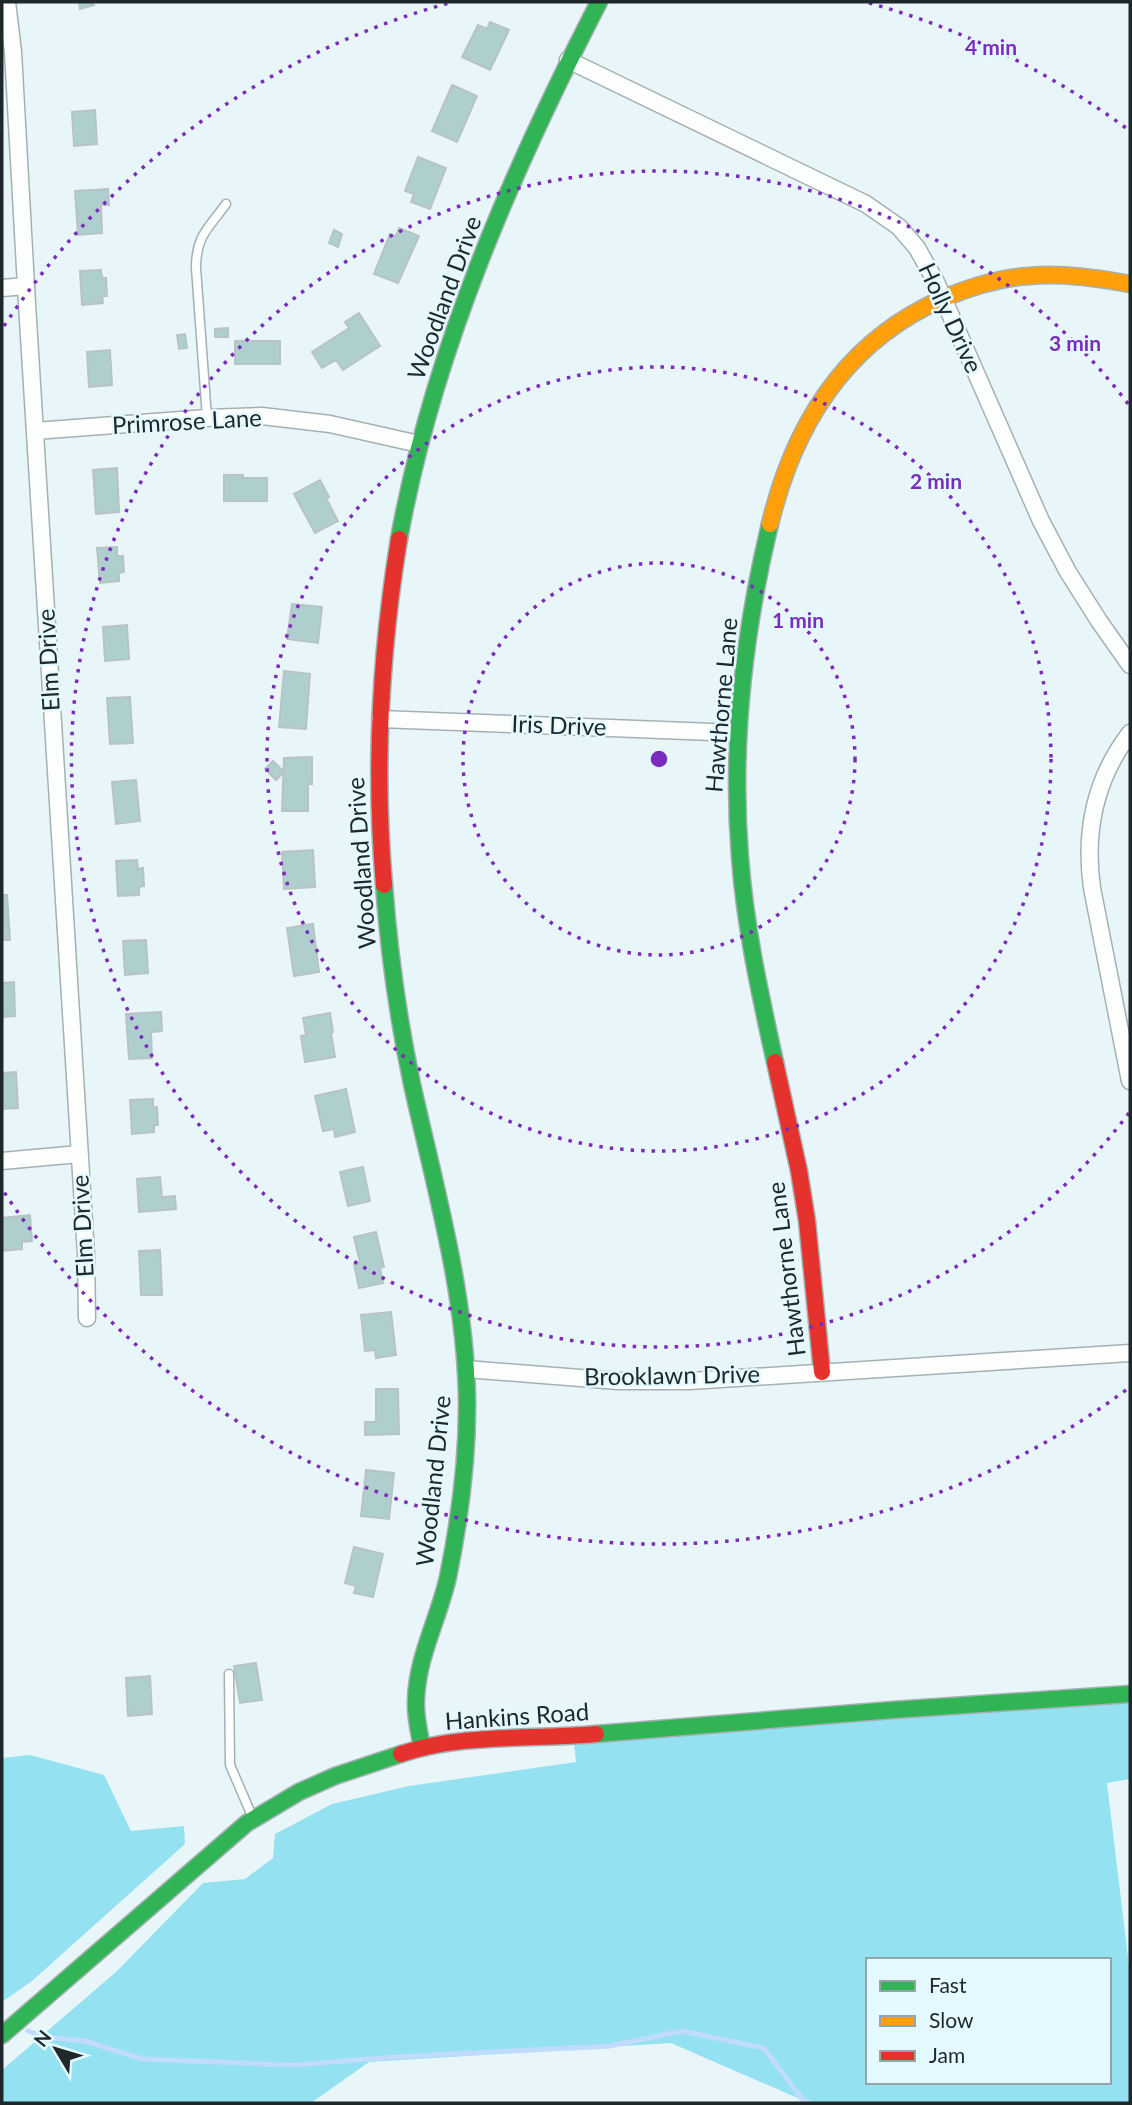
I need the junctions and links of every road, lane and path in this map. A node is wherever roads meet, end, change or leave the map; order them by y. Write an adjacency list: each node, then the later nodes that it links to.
1 (7, 2): 6 (street, Elm Drive)
2 (600, 2): 3 (street, Woodland Drive)
3 (568, 60): 8 (street, Holly Drive); 11 (street, Woodland Drive)
4 (226, 204): 9 (lane)
5 (1130, 285): 8 (street, Hawthorne Lane)
6 (26, 286): 7 (street); 10 (street, Elm Drive)
7 (2, 288)
8 (943, 299): 12 (street, Holly Drive); 14 (street, Hawthorne Lane)
9 (207, 418): 10 (street, Primrose Lane); 11 (street, Primrose Lane)
10 (36, 431): 18 (street, Elm Drive)
11 (419, 444): 13 (street, Woodland Drive)
12 (1130, 665)
13 (380, 719): 14 (street, Iris Drive); 22 (street, Woodland Drive)
14 (738, 733): 23 (street, Hawthorne Lane)
15 (1130, 733): 16 (street)
16 (1123, 1007): 17 (street)
17 (1130, 1081)
18 (79, 1154): 19 (street); 20 (street, Elm Drive)
19 (2, 1161)
20 (87, 1318)
21 (1130, 1353): 23 (street, Brooklawn Drive)
22 (466, 1369): 23 (street, Brooklawn Drive); 26 (street, Woodland Drive)
23 (822, 1372)
24 (229, 1674): 27 (lane)
25 (1130, 1694): 26 (street, Hankins Road)
26 (422, 1747): 27 (street, Hankins Road)
27 (253, 1819): 28 (street, Hankins Road)
28 (2, 2035)

